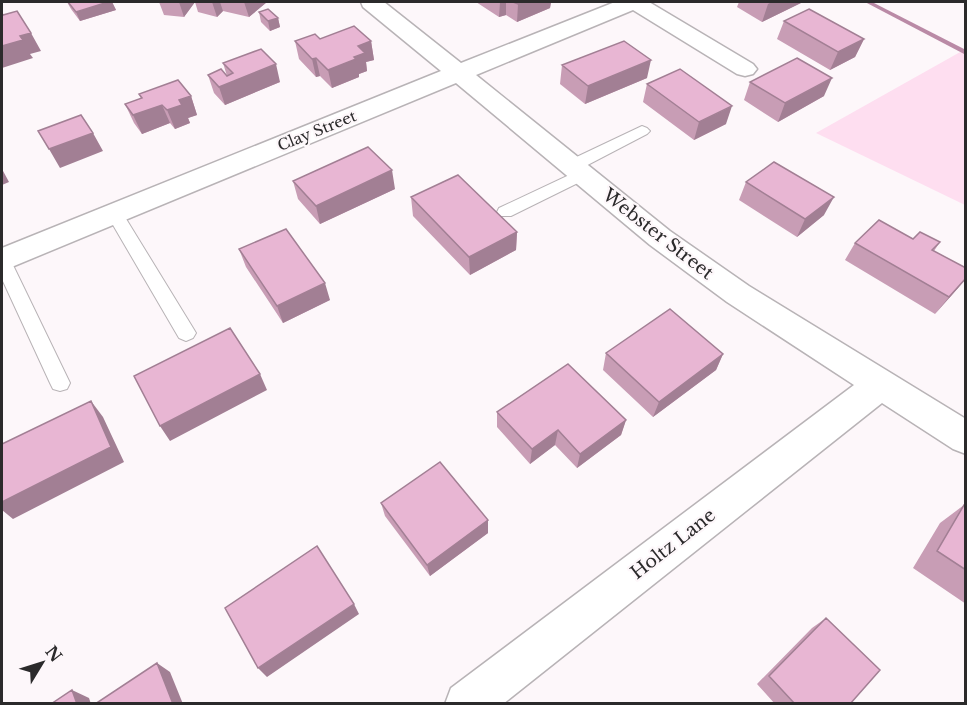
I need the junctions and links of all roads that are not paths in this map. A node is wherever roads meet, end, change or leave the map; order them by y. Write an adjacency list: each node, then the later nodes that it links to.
1 (371, 2): 4 (street, Webster Street)
2 (634, 2): 3 (street); 4 (street, Clay Street)
3 (745, 69)
4 (460, 74): 6 (street, Webster Street); 8 (street, Clay Street)
5 (642, 131): 6 (lane)
6 (577, 170): 7 (lane); 12 (street, Webster Street)
7 (505, 212)
8 (114, 213): 9 (street, Clay Street); 10 (lane)
9 (2, 261): 11 (lane)
10 (186, 333)
11 (60, 383)
12 (879, 385): 13 (street, Webster Street); 14 (street, Holtz Lane)
13 (966, 438)
14 (467, 704)

